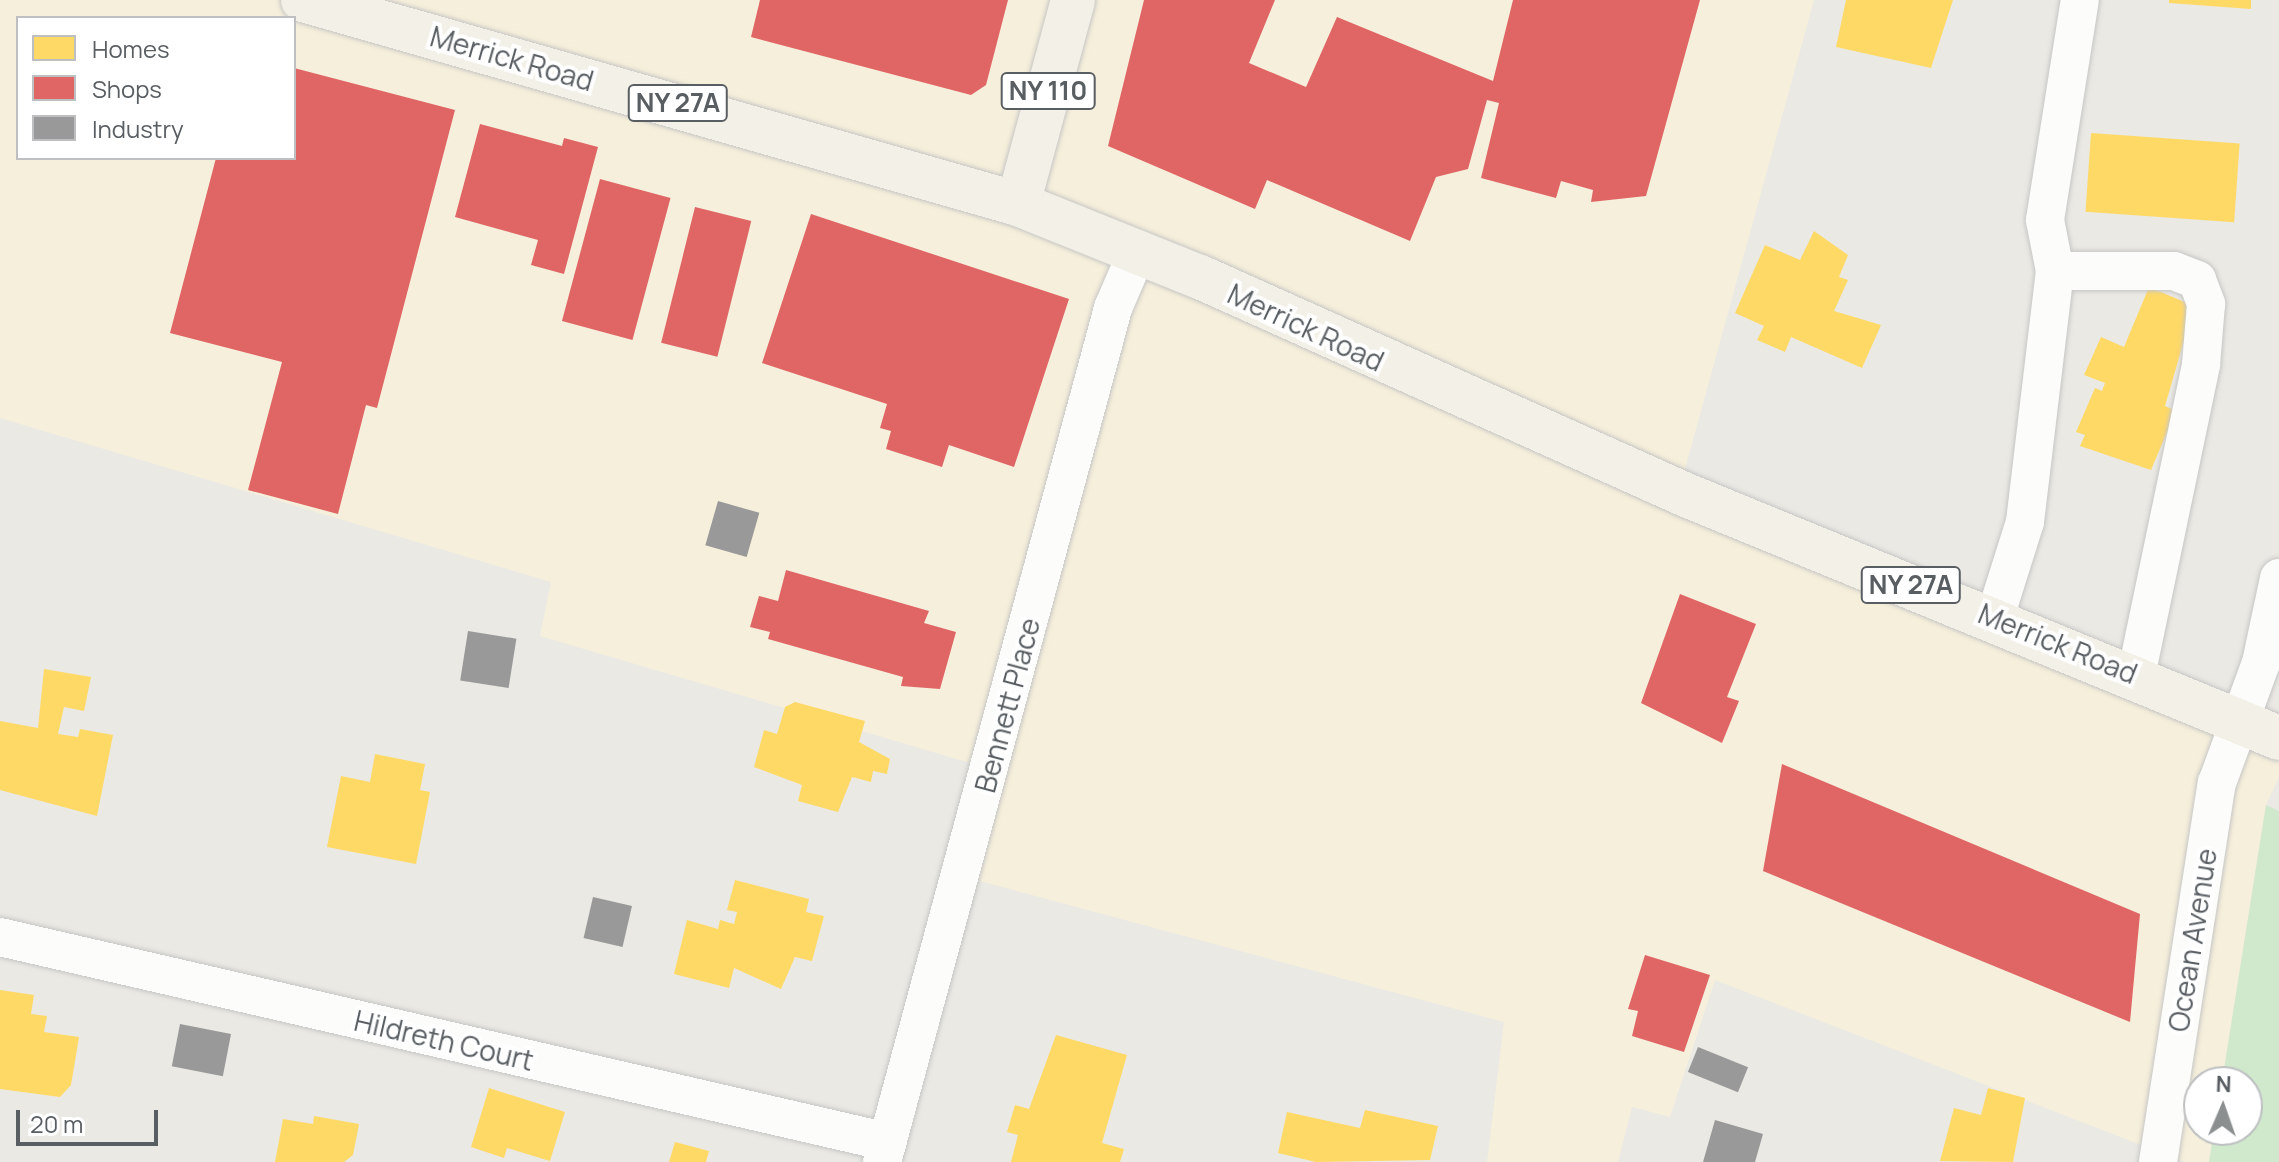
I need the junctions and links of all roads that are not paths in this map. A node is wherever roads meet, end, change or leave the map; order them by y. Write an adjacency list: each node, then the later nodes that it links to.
1 (303, 0): 4 (main road, Merrick Road / NY 27A)
2 (1073, 0): 4 (main road, NY 110)
3 (2080, 0): 6 (street)
4 (1018, 204): 5 (main road, Merrick Road / NY 27A)
5 (1138, 250): 8 (main road, Merrick Road / NY 27A); 12 (street, Bennett Place)
6 (2055, 271): 8 (street); 9 (street)
7 (2279, 578): 10 (street, Ocean Avenue)
8 (1995, 617): 9 (main road, Merrick Road / NY 27A)
9 (2136, 675): 10 (main road, Merrick Road / NY 27A)
10 (2260, 730): 13 (street, Ocean Avenue)
11 (0, 937): 12 (street, Hildreth Court)
12 (885, 1152)
13 (2158, 1162)

